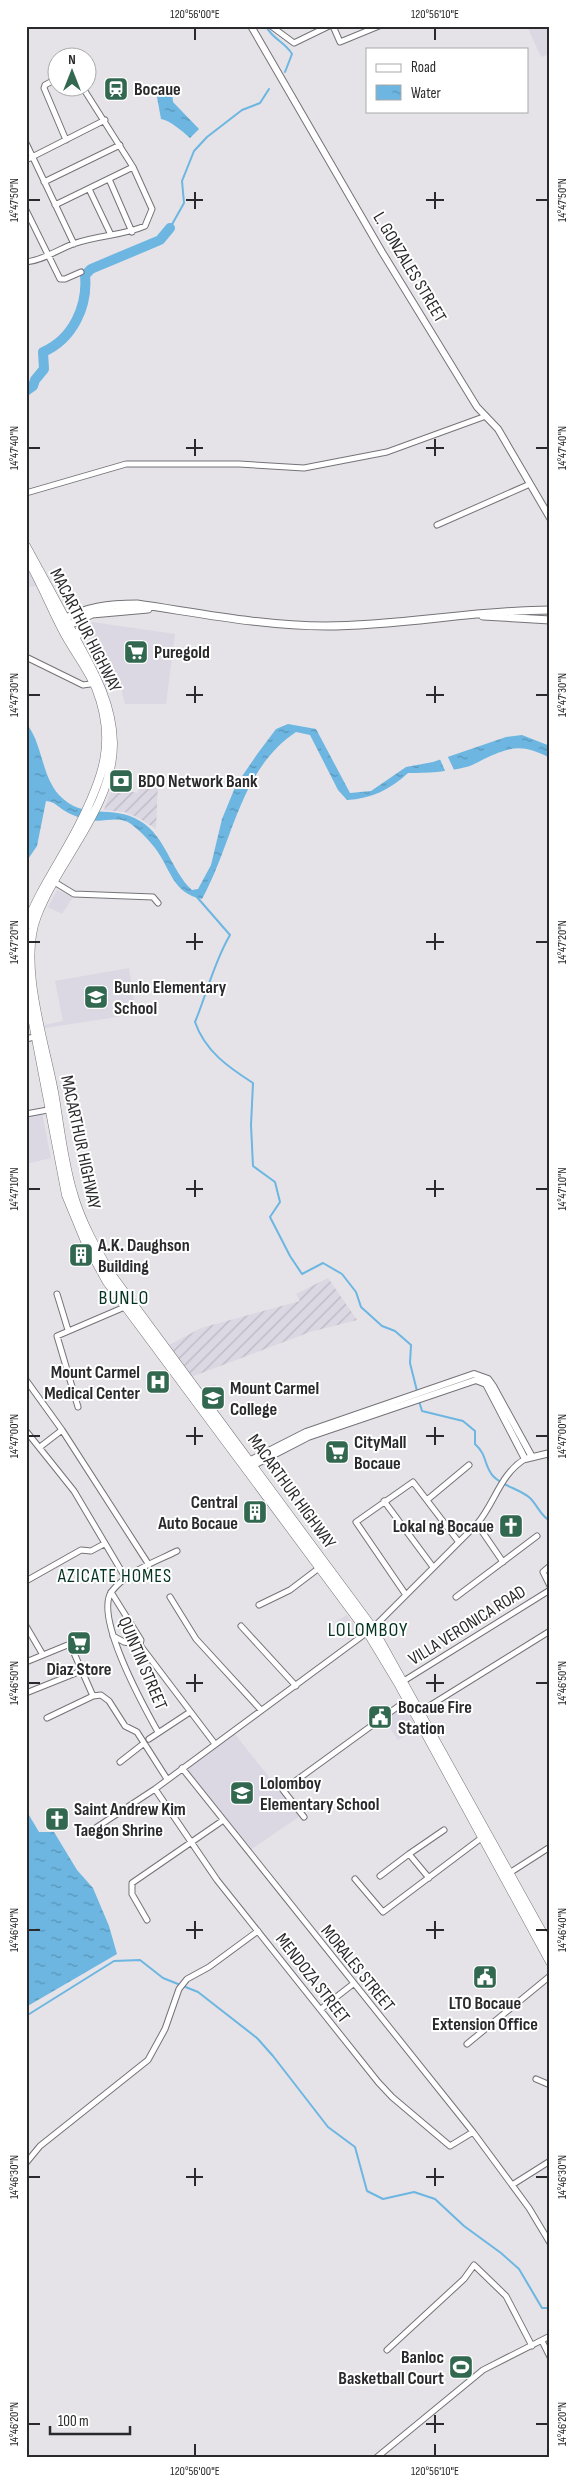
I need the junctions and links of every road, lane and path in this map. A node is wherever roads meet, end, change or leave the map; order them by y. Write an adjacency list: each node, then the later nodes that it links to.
1 (251, 26): 28 (street, L. GONZALES STREET)
2 (328, 26): 5 (street)
3 (333, 26): 4 (street)
4 (379, 26)
5 (272, 27)
6 (48, 83): 7 (street)
7 (48, 97)
8 (48, 98): 11 (street)
9 (90, 98): 10 (street)
10 (105, 120): 11 (street); 13 (street)
11 (66, 140): 14 (street)
12 (26, 143): 14 (street)
13 (120, 145): 16 (street); 18 (street)
14 (32, 157): 15 (street); 18 (street)
15 (26, 160)
16 (133, 167): 17 (street); 22 (street)
17 (109, 179): 19 (street); 22 (street)
18 (44, 182): 20 (street)
19 (89, 188): 20 (street); 23 (street)
20 (55, 205): 24 (street)
21 (26, 210): 25 (street)
22 (132, 232): 23 (street)
23 (111, 235): 24 (street)
24 (74, 244): 25 (street)
25 (50, 255): 26 (street); 27 (street)
26 (26, 262)
27 (81, 272)
28 (486, 416): 29 (street, L. GONZALES STREET); 30 (street)
29 (530, 484): 31 (street, L. GONZALES STREET); 32 (street)
30 (26, 493)
31 (550, 517)
32 (437, 525)
33 (26, 546): 40 (highway, MACARTHUR HIGHWAY)
34 (26, 557): 40 (highway, MACARTHUR HIGHWAY)
35 (158, 607): 37 (main road); 38 (main road); 40 (main road)
36 (550, 610): 37 (main road)
37 (465, 616): 39 (main road)
38 (85, 618): 40 (main road); 41 (highway)
39 (550, 620)
40 (64, 623): 41 (highway, MACARTHUR HIGHWAY); 43 (highway, MACARTHUR HIGHWAY)
41 (76, 638): 43 (highway, MACARTHUR HIGHWAY)
42 (26, 657): 43 (street)
43 (96, 683): 44 (highway, MACARTHUR HIGHWAY)
44 (51, 879): 45 (street); 46 (highway, MACARTHUR HIGHWAY); 47 (highway, MACARTHUR HIGHWAY)
45 (158, 903)
46 (26, 926)
47 (29, 977): 49 (highway, MACARTHUR HIGHWAY)
48 (26, 986): 49 (highway, MACARTHUR HIGHWAY)
49 (39, 1036): 50 (street); 51 (highway, MACARTHUR HIGHWAY)
50 (26, 1039)
51 (54, 1109): 52 (street); 54 (highway, MACARTHUR HIGHWAY)
52 (26, 1114)
53 (57, 1294): 55 (street)
54 (129, 1304): 55 (street); 63 (highway, MACARTHUR HIGHWAY)
55 (68, 1330): 57 (street)
56 (26, 1380): 58 (street)
57 (78, 1407)
58 (62, 1430): 60 (street); 73 (street)
59 (26, 1431): 60 (street)
60 (40, 1447): 70 (street)
61 (550, 1453): 62 (street)
62 (528, 1458): 63 (street); 67 (street)
63 (248, 1464): 76 (highway, MACARTHUR HIGHWAY); 87 (highway, MACARTHUR HIGHWAY)
64 (469, 1465): 65 (street)
65 (427, 1500): 66 (street); 69 (street)
66 (384, 1501): 75 (street); 81 (street)
67 (477, 1524): 69 (street); 72 (street)
68 (537, 1536): 72 (street)
69 (458, 1541): 75 (street)
70 (104, 1544): 77 (street); 78 (street)
71 (177, 1551): 73 (street)
72 (503, 1562): 83 (street)
73 (149, 1565): 77 (street)
74 (550, 1566): 79 (street)
75 (434, 1567): 81 (street)
76 (319, 1568): 84 (street); 87 (highway, MACARTHUR HIGHWAY)
77 (125, 1577): 80 (street)
78 (26, 1581)
79 (550, 1588): 94 (street, VILLA VERONICA ROAD)
80 (111, 1592): 89 (street, QUINTIN STREET); 90 (street)
81 (406, 1595): 87 (street)
82 (170, 1597): 99 (street)
83 (456, 1597)
84 (259, 1606)
85 (26, 1626): 91 (street)
86 (241, 1626): 95 (street)
87 (370, 1630): 94 (highway, MACARTHUR HIGHWAY); 95 (street)
88 (550, 1632): 101 (street)
89 (112, 1636): 90 (street); 103 (street, QUINTIN STREET)
90 (140, 1645): 100 (street)
91 (43, 1655): 92 (street); 93 (street)
92 (26, 1662)
93 (81, 1671): 96 (street); 97 (street)
94 (401, 1683): 98 (highway, MACARTHUR HIGHWAY); 101 (highway, MACARTHUR HIGHWAY)
95 (296, 1686): 99 (street)
96 (26, 1694)
97 (93, 1696): 102 (street); 105 (street)
98 (407, 1700): 101 (highway, MACARTHUR HIGHWAY); 111 (street)
99 (261, 1710): 106 (street)
100 (190, 1712): 103 (street); 106 (street)
101 (418, 1713): 115 (highway, MACARTHUR HIGHWAY)
102 (47, 1718)
103 (158, 1732): 104 (street)
104 (149, 1739)
105 (143, 1744): 107 (street); 109 (street)
106 (215, 1744): 108 (street)
107 (120, 1762)
108 (182, 1768): 109 (street); 112 (street, MORALES STREET)
109 (167, 1779): 110 (street)
110 (155, 1789): 114 (street); 116 (street, MENDOZA STREET)
111 (304, 1817)
112 (222, 1821): 116 (street); 128 (street, MORALES STREET)
113 (444, 1830): 118 (street)
114 (88, 1833)
115 (486, 1835): 119 (highway, MACARTHUR HIGHWAY); 121 (street)
116 (192, 1843): 123 (street); 124 (street, MENDOZA STREET)
117 (550, 1847): 119 (street)
118 (409, 1854): 120 (street); 121 (street)
119 (506, 1875): 125 (highway, MACARTHUR HIGHWAY); 126 (highway, MACARTHUR HIGHWAY)
120 (380, 1876)
121 (429, 1878): 122 (street)
122 (355, 1879)
123 (147, 1920)
124 (258, 1931): 129 (street, MENDOZA STREET); 135 (street)
125 (550, 1946)
126 (550, 1962)
127 (550, 1976): 130 (street)
128 (353, 1984): 129 (street); 133 (street, MORALES STREET)
129 (321, 2009): 133 (street, MENDOZA STREET)
130 (467, 2044)
131 (536, 2079): 132 (street)
132 (550, 2085)
133 (473, 2132): 136 (street, MORALES STREET)
134 (550, 2161): 136 (street)
135 (26, 2162)
136 (512, 2185): 137 (street, MORALES STREET)
137 (550, 2243)
138 (550, 2336): 139 (street)
139 (542, 2341): 140 (street); 142 (street)
140 (532, 2346): 141 (street); 143 (street)
141 (387, 2350)
142 (550, 2357)
143 (376, 2458)

